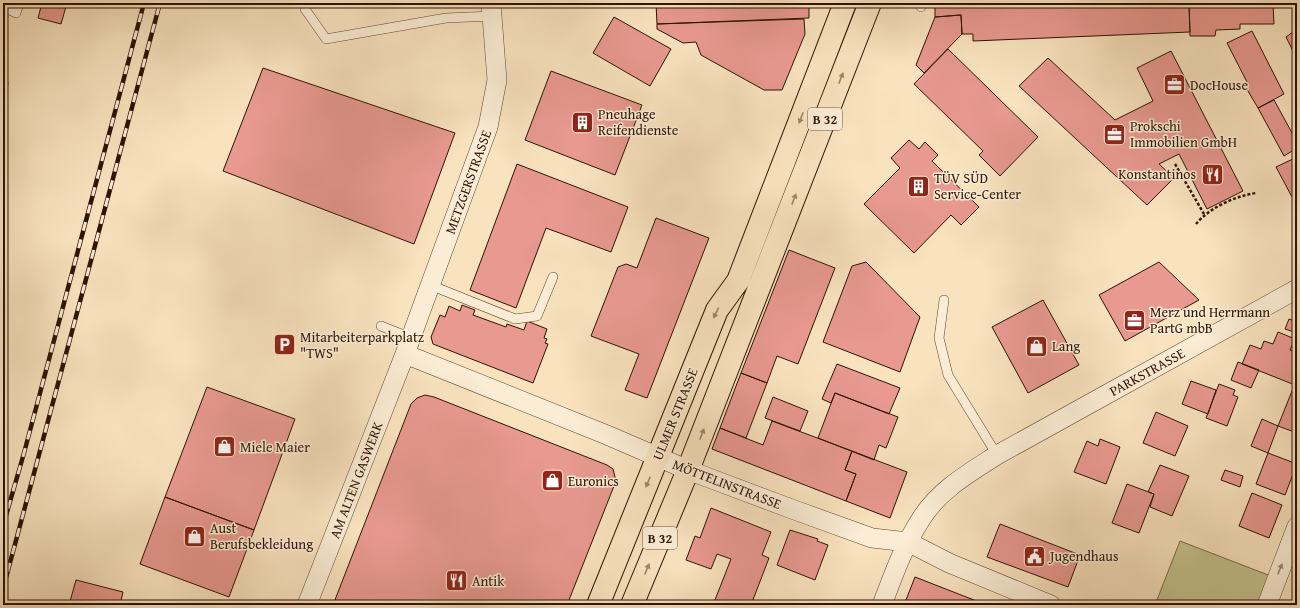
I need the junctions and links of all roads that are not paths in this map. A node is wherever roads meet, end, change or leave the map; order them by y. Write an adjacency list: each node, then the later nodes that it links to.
1 (19, 3): 5 (lane)
2 (305, 3): 6 (lane)
3 (845, 3): 14 (main road, ULMER STRASSE / B 32, one-way to 14)
4 (870, 3): 15 (main road, B 32, one-way to 4)
5 (3, 8)
6 (492, 10): 8 (street, METZGERSTRASSE)
7 (553, 277): 8 (lane)
8 (430, 285): 12 (street, METZGERSTRASSE)
9 (1297, 289): 13 (street, PARKSTRASSE)
10 (944, 300): 13 (lane)
11 (381, 326): 12 (lane)
12 (408, 346): 14 (street, MÖTTELINSTRASSE); 18 (street, AM ALTEN GASWERK)
13 (997, 455): 17 (street, PARKSTRASSE)
14 (658, 457): 15 (street, MÖTTELINSTRASSE); 19 (main road, ULMER STRASSE / B 32, one-way to 19)
15 (688, 470): 17 (street, MÖTTELINSTRASSE); 20 (main road, B 32, one-way to 15)
16 (1297, 526): 23 (street, one-way to 16)
17 (908, 542): 21 (street, PARKSTRASSE); 22 (street, MÖTTELINSTRASSE)
18 (307, 605)
19 (598, 605)
20 (632, 605)
21 (882, 605)
22 (1051, 605)
23 (1266, 605)

